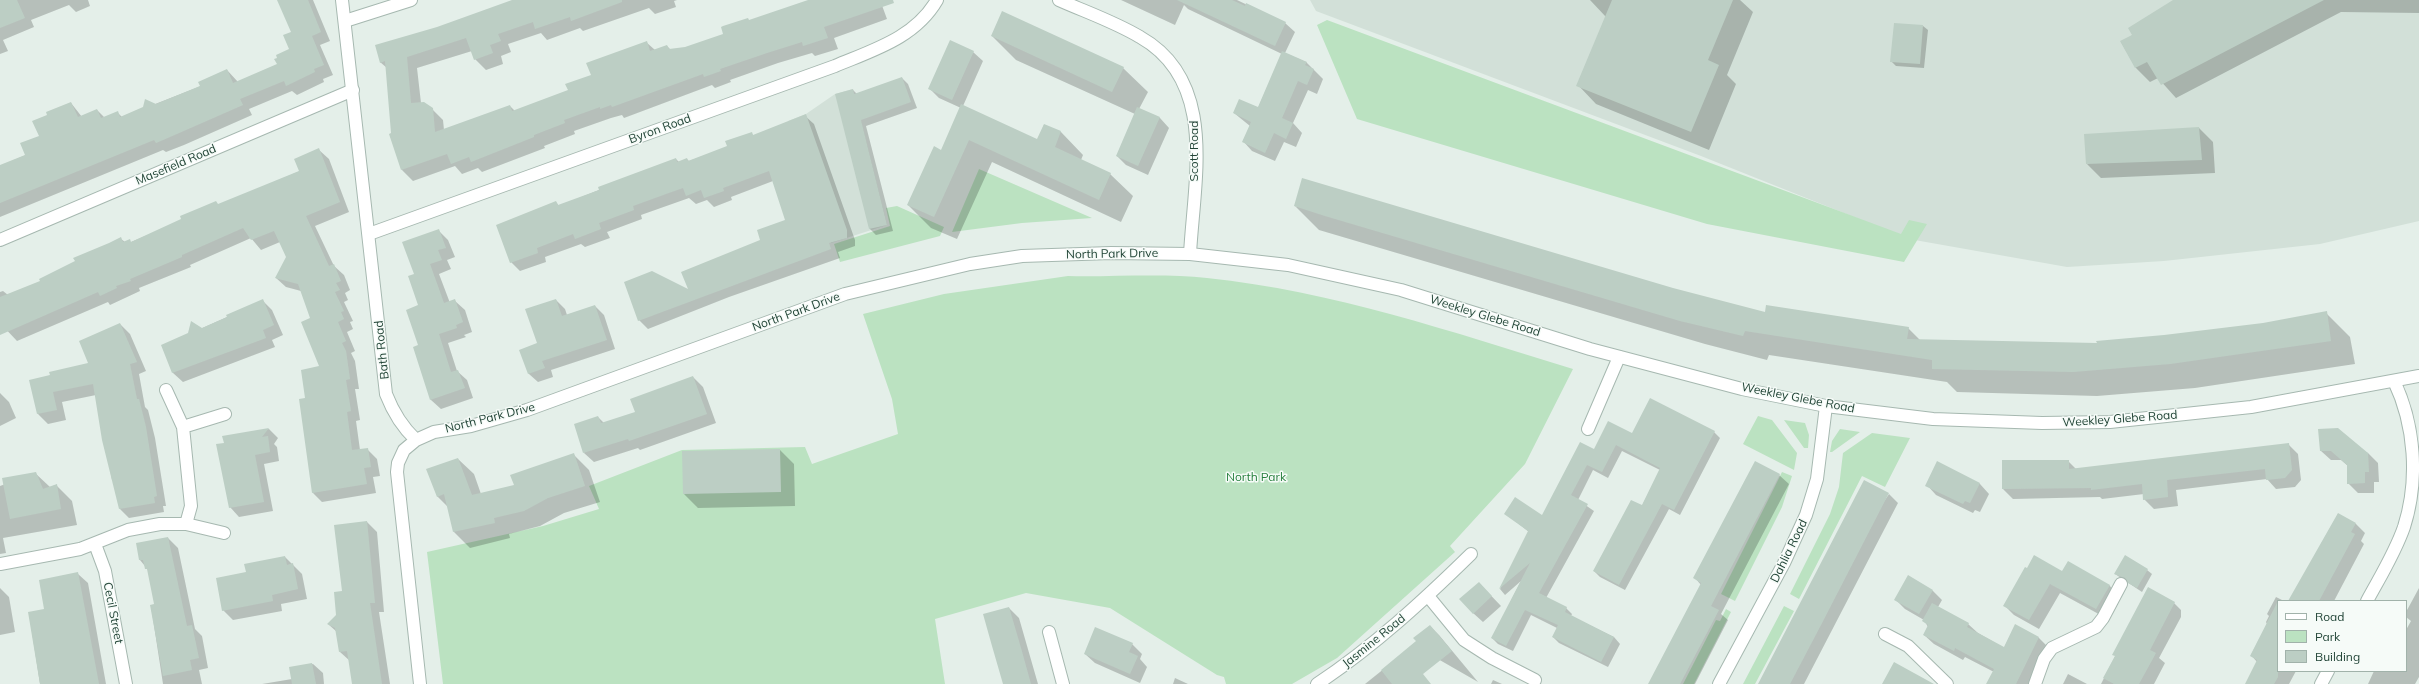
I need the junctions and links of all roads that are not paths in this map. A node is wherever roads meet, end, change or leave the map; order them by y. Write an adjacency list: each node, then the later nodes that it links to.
1 (342, 0): 5 (street, Bath Road)
2 (411, 0): 5 (street)
3 (937, 0): 7 (street, Byron Road)
4 (1059, 0): 9 (street, Scott Road)
5 (345, 21): 6 (street, Bath Road)
6 (352, 90): 7 (street, Bath Road); 8 (street, Masefield Road)
7 (369, 234): 18 (street, Bath Road)
8 (0, 240)
9 (1190, 254): 10 (street, Weekley Glebe Road); 18 (street, North Park Drive)
10 (1619, 357): 14 (street, Weekley Glebe Road); 17 (street)
11 (2419, 376): 12 (street, Weekley Glebe Road)
12 (2394, 381): 14 (street, Weekley Glebe Road); 26 (street)
13 (166, 390): 16 (street)
14 (1826, 406): 35 (street, Dahlia Road)
15 (225, 414): 16 (street)
16 (182, 427): 19 (street)
17 (1588, 429)
18 (416, 440): 32 (street)
19 (186, 524): 20 (street); 21 (street)
20 (224, 533)
21 (95, 544): 23 (street); 31 (street, Cecil Street)
22 (1471, 554): 25 (street, Jasmine Road)
23 (0, 564)
24 (2121, 584): 37 (street)
25 (1428, 596): 30 (street); 34 (street, Jasmine Road)
26 (2368, 600)
27 (1049, 632): 33 (street)
28 (1885, 634): 36 (street)
29 (2327, 672): 38 (street)
30 (1535, 680)
31 (126, 684)
32 (420, 684)
33 (1063, 684)
34 (1317, 684)
35 (1719, 684)
36 (1947, 684)
37 (2035, 684)
38 (2321, 684)

